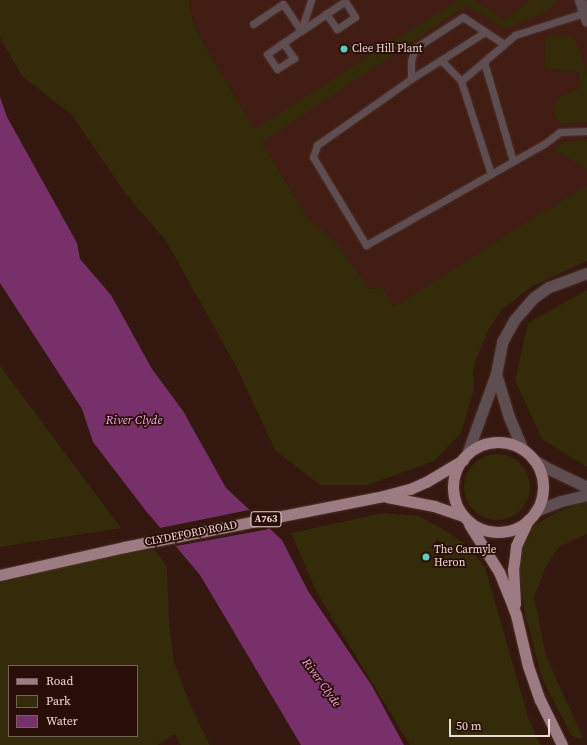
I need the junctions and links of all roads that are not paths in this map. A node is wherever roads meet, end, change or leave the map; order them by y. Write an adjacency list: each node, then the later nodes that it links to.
1 (311, 0): 6 (lane)
2 (580, 0): 4 (street)
3 (326, 14): 6 (lane)
4 (586, 17): 9 (lane)
5 (253, 24): 6 (lane)
6 (301, 31): 8 (lane)
7 (485, 32): 9 (lane); 10 (lane); 12 (lane)
8 (283, 43)
9 (504, 44): 11 (lane)
10 (441, 60): 12 (lane); 13 (lane)
11 (484, 62): 13 (lane); 15 (lane)
12 (411, 79): 16 (lane)
13 (461, 81): 16 (lane)
14 (587, 130): 15 (lane)
15 (513, 161): 16 (lane)
16 (491, 174)
17 (587, 273): 18 (street)
18 (496, 374): 19 (street); 20 (street)
19 (523, 450): 20 (main road); 21 (main road)
20 (465, 457): 24 (main road, CLYDEFORD ROAD / A763); 26 (main road)
21 (534, 460): 22 (street); 25 (main road)
22 (587, 487)
23 (587, 495): 25 (street)
24 (383, 496): 26 (main road, CLYDEFORD ROAD / A763); 28 (main road, CLYDEFORD ROAD / A763)
25 (535, 511): 27 (main road)
26 (465, 518): 27 (main road); 29 (main road)
27 (528, 520): 29 (main road)
28 (0, 575)
29 (516, 615): 30 (main road)
30 (562, 745)

